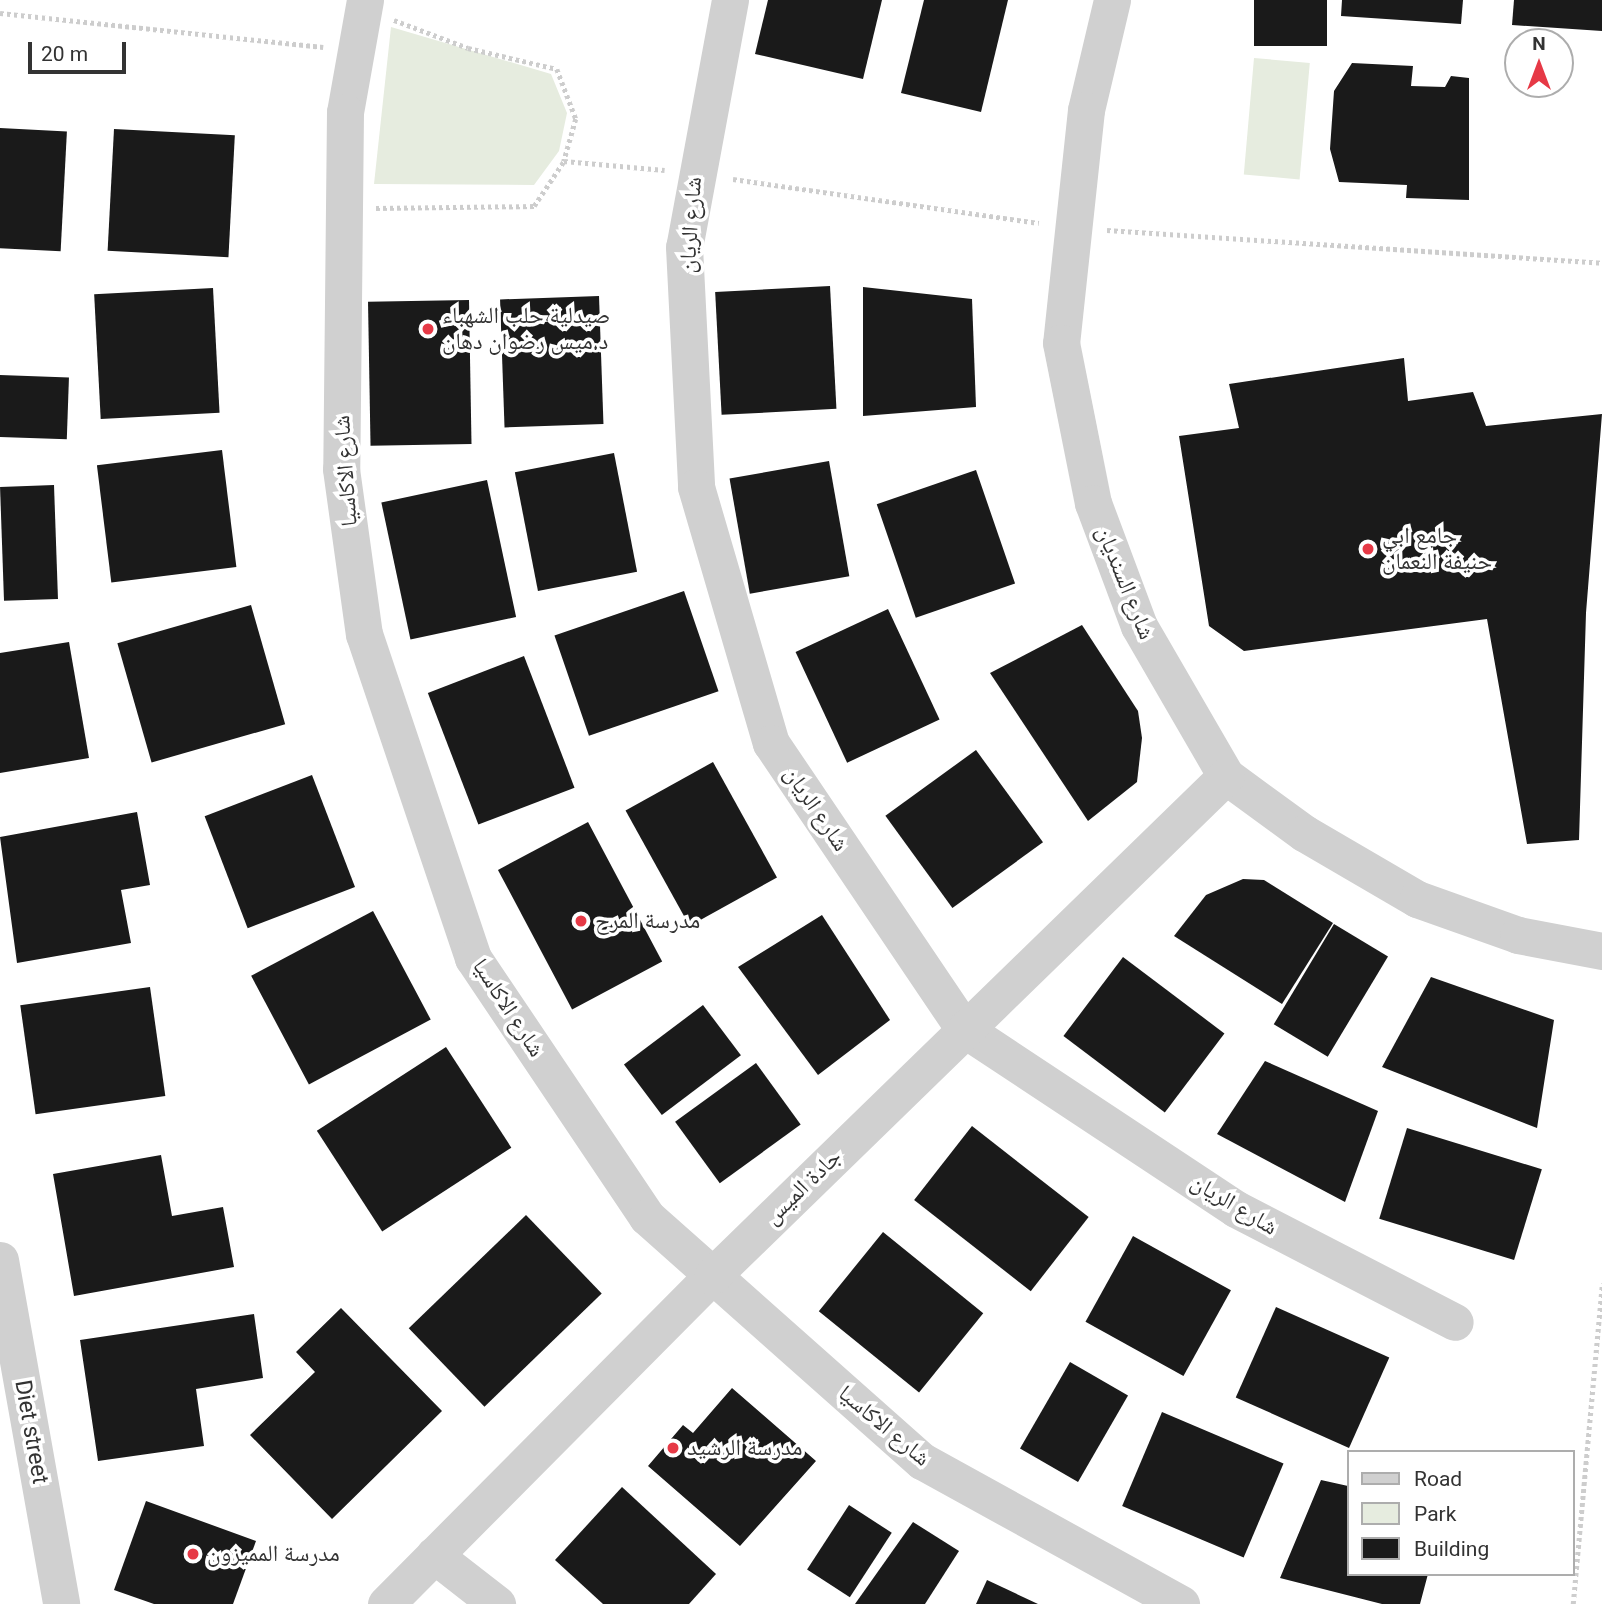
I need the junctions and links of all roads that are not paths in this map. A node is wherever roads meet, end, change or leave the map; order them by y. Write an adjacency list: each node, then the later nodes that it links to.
1 (730, 0): 6 (street, شارع الريان)
2 (1111, 0): 4 (street, شارع السنديان)
3 (364, 4): 8 (street, شارع الاكاسيا)
4 (1226, 776): 5 (street, شارع السنديان); 6 (street, جادة الميس)
5 (1602, 951)
6 (964, 1029): 8 (street, جادة الميس); 9 (street, شارع الريان)
7 (0, 1260): 11 (street, Diet street)
8 (712, 1276): 10 (street, جادة الميس); 14 (street, شارع الاكاسيا)
9 (1455, 1322)
10 (434, 1555): 12 (street, جادة الميس); 13 (street)
11 (61, 1604)
12 (386, 1604)
13 (497, 1604)
14 (1181, 1604)

